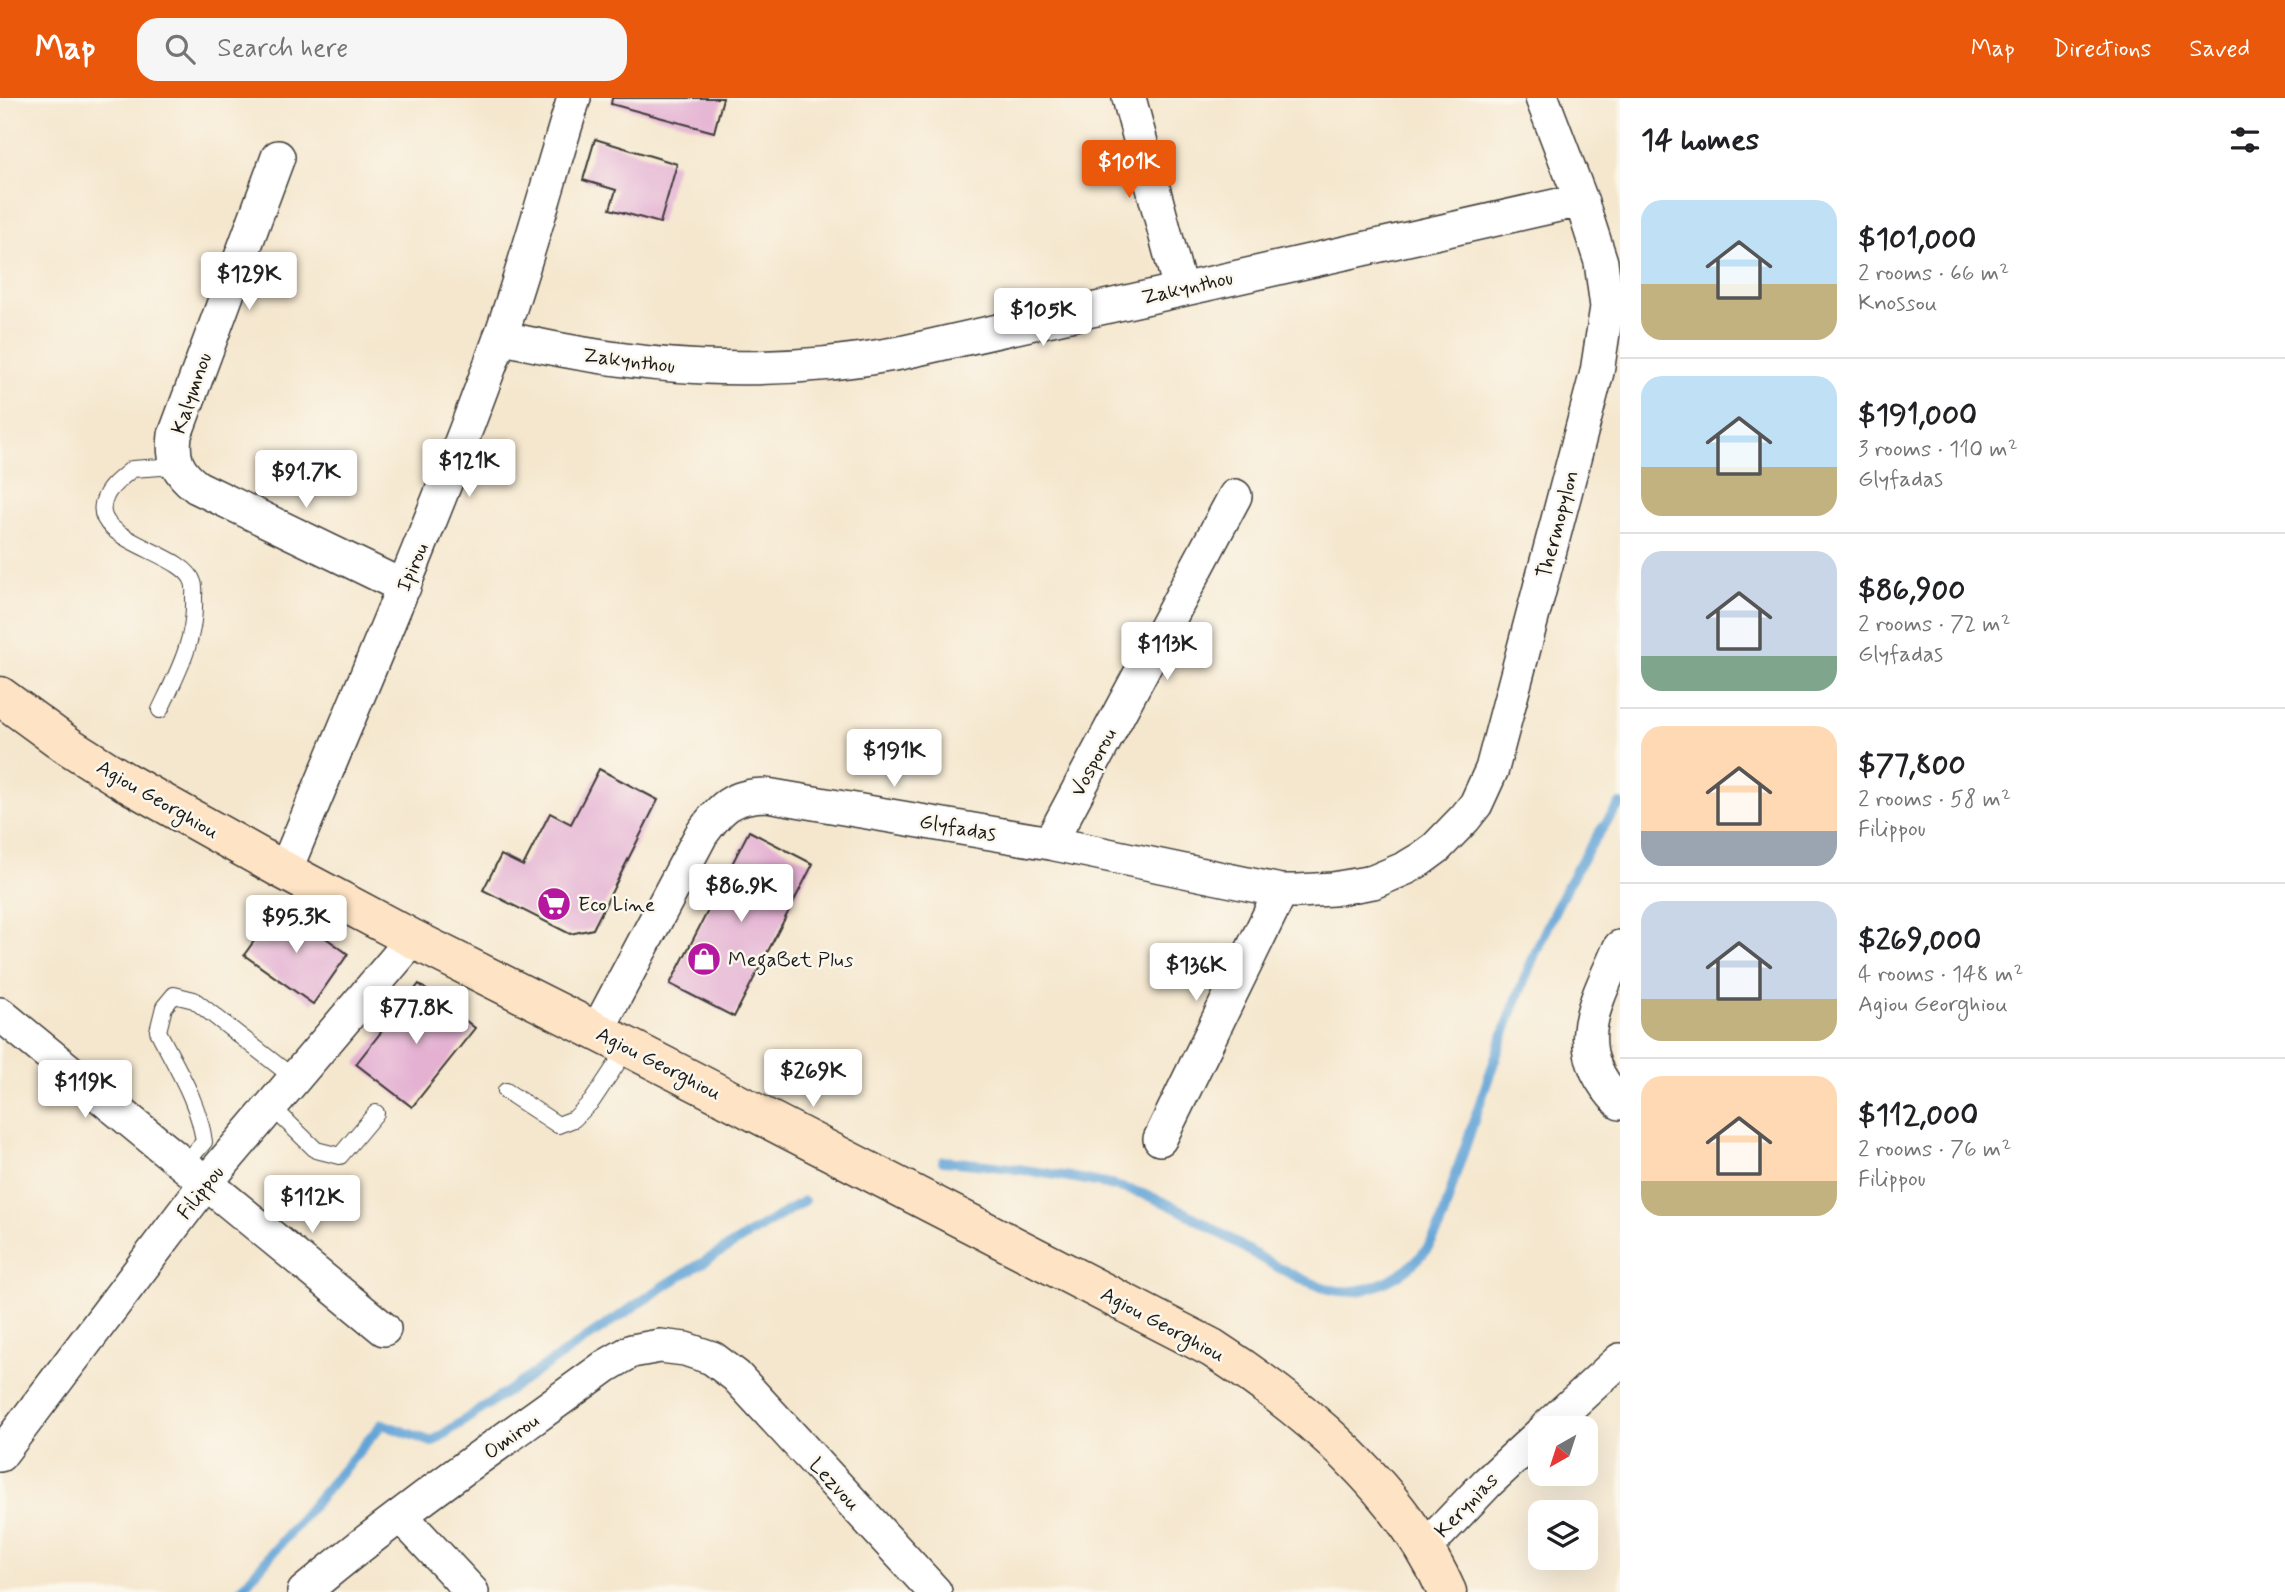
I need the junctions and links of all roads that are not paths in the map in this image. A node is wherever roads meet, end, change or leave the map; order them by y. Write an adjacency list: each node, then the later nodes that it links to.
1 (574, 98): 8 (street, Ipirou)
2 (1129, 98): 6 (street)
3 (1542, 98): 5 (street, Thermopylon)
4 (278, 157): 9 (street, Kalymnou)
5 (1581, 200): 6 (street, Zakynthou); 7 (street, Thermopylon)
6 (1180, 289): 8 (street, Zakynthou)
7 (1613, 306): 16 (street, Thermopylon)
8 (500, 337): 11 (street, Ipirou)
9 (176, 466): 11 (street, Kalymnou); 13 (lane)
10 (1235, 496): 14 (street, Vosporou)
11 (404, 587): 15 (street, Ipirou)
12 (0, 696): 15 (main road, Agiou Georghiou)
13 (160, 710)
14 (1051, 843): 17 (street, Glyfadas); 21 (street, Glyfadas)
15 (285, 871): 18 (main road, Agiou Georghiou)
16 (1353, 886): 17 (street, Glyfadas)
17 (1281, 891): 27 (street)
18 (412, 939): 21 (main road, Agiou Georghiou); 22 (street, Filippou)
19 (1620, 947): 24 (street)
20 (0, 1014): 28 (street)
21 (613, 1039): 23 (lane); 36 (main road, Agiou Georghiou)
22 (294, 1078): 25 (street, Filippou); 28 (lane)
23 (506, 1091)
24 (1620, 1103)
25 (271, 1106): 26 (lane); 28 (street, Filippou)
26 (376, 1113)
27 (1160, 1139)
28 (194, 1175): 29 (street); 34 (street, Filippou)
29 (384, 1329)
30 (1620, 1360): 32 (street)
31 (736, 1376): 35 (street, Omirou); 39 (street, Lezvou)
32 (1559, 1416)
33 (1528, 1445): 36 (street, Kerynias)
34 (0, 1455)
35 (401, 1516): 37 (street, Omirou); 38 (street)
36 (1423, 1549): 40 (main road, Agiou Georghiou)
37 (304, 1592)
38 (472, 1592)
39 (935, 1592)
40 (1447, 1592)

